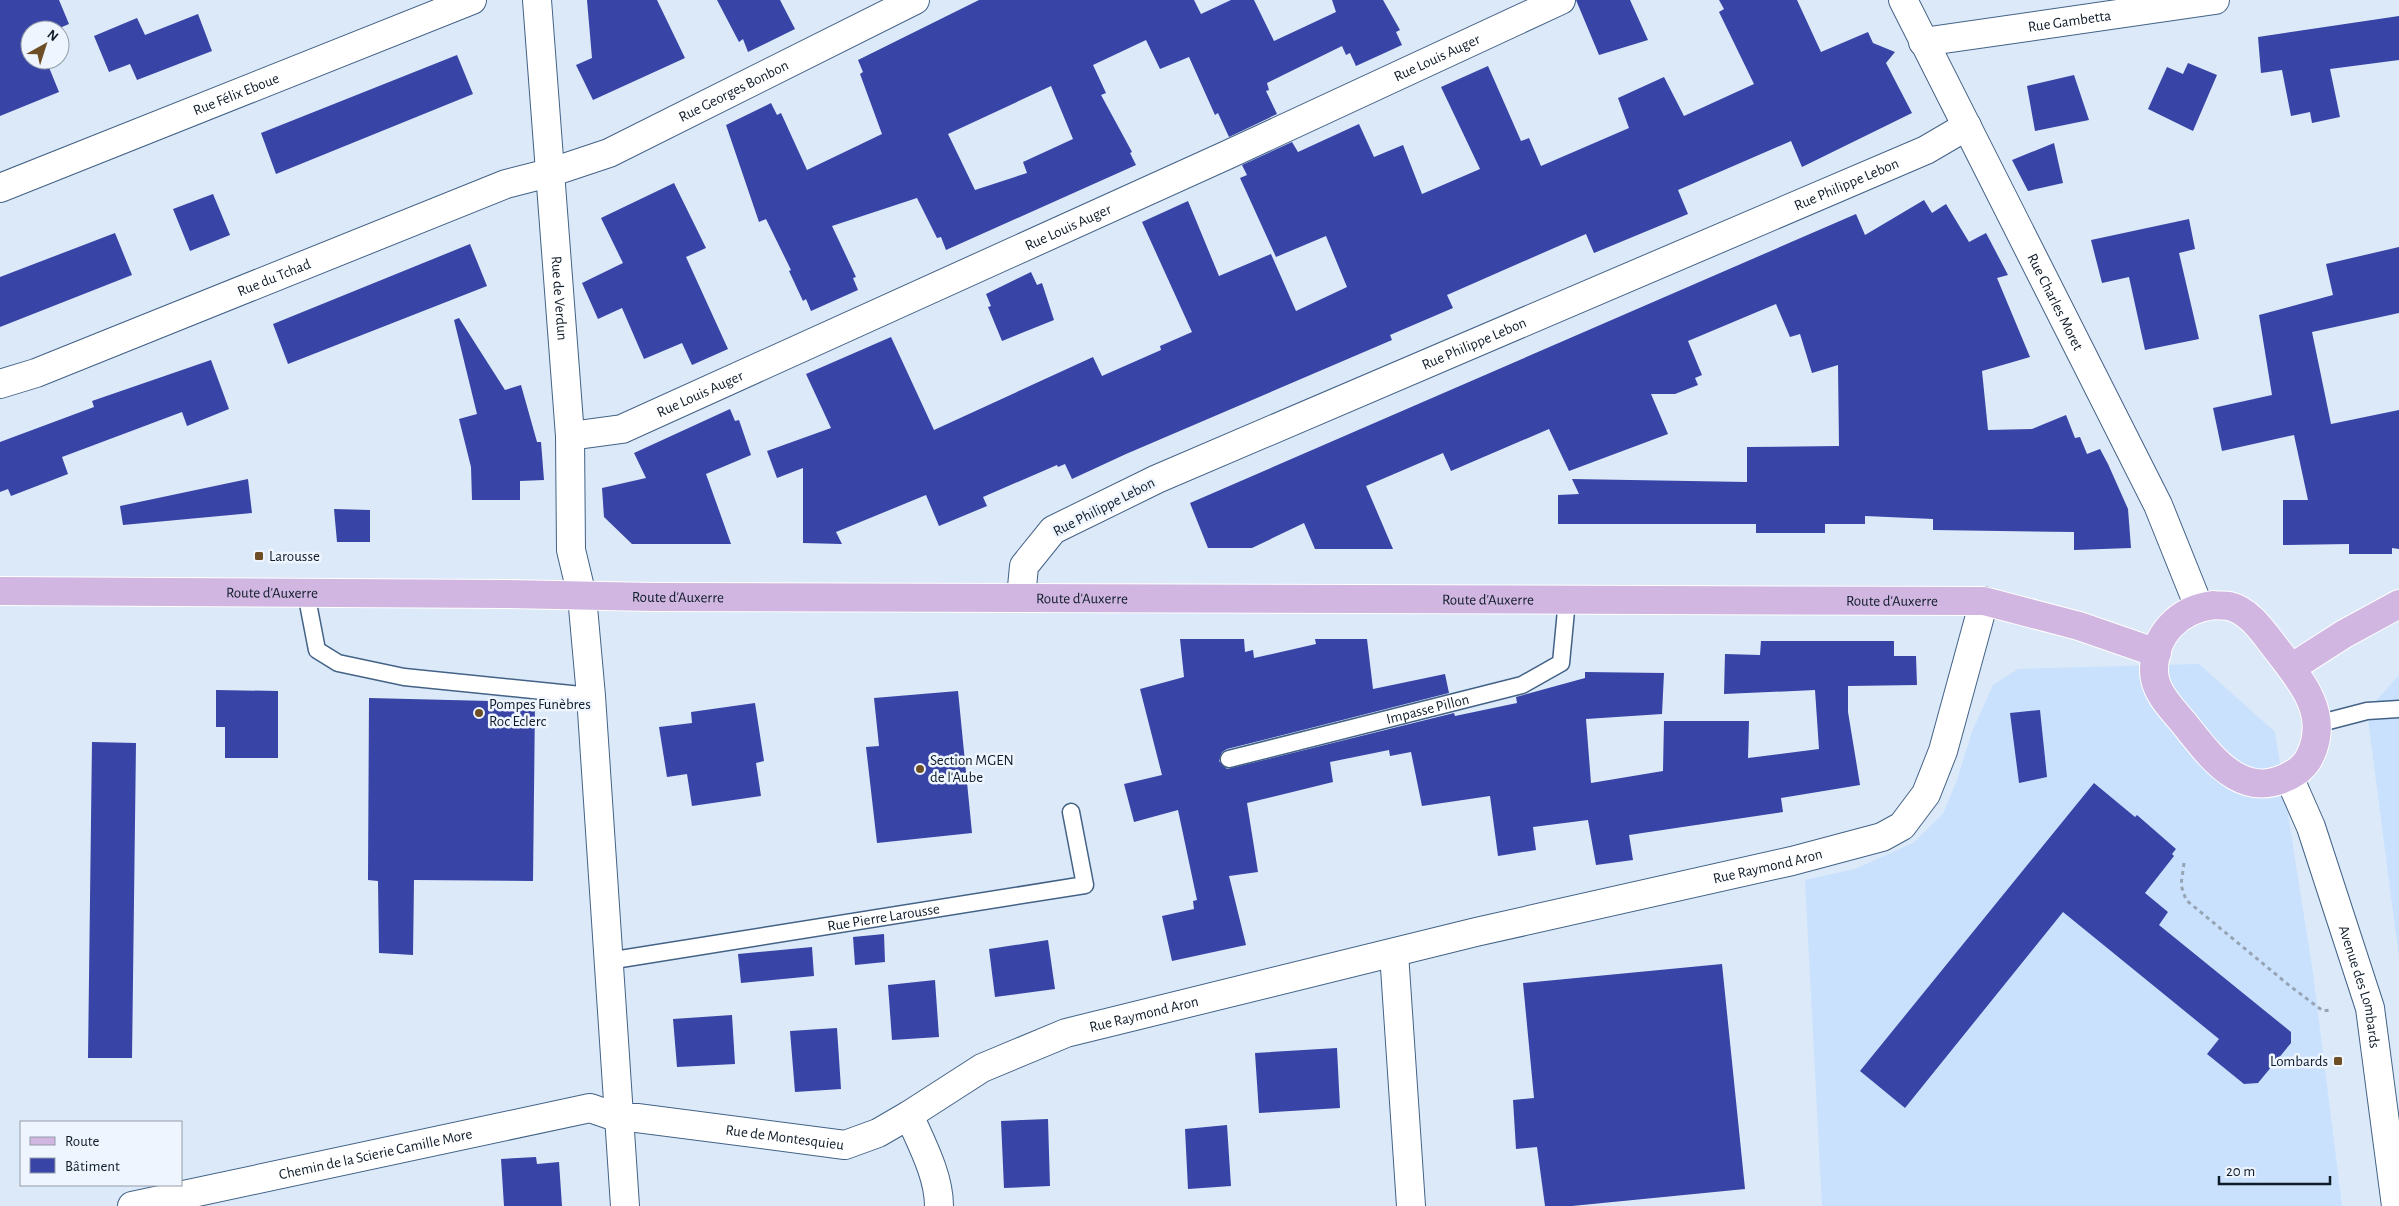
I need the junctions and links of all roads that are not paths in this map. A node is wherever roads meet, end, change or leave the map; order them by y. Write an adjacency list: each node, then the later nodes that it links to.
1 (472, 0): 10 (street, Rue Félix Eboue)
2 (538, 0): 9 (street, Rue de Verdun)
3 (915, 0): 9 (street, Rue Georges Bonbon)
4 (1561, 0): 12 (street, Rue Louis Auger)
5 (1903, 0): 7 (street, Rue Charles Moret)
6 (2215, 0): 7 (street, Rue Gambetta)
7 (1923, 42): 8 (street, Rue Charles Moret)
8 (1967, 126): 16 (street, Rue Philippe Lebon); 20 (street, Rue Charles Moret)
9 (549, 174): 11 (street, Rue du Tchad); 12 (street, Rue de Verdun)
10 (0, 188)
11 (0, 384)
12 (570, 436): 15 (street, Rue de Verdun)
13 (0, 592): 14 (main road, Route d'Auxerre)
14 (306, 593): 15 (main road, Route d'Auxerre); 23 (lane)
15 (582, 596): 16 (main road, Route d'Auxerre); 23 (street)
16 (1021, 598): 17 (main road, Route d'Auxerre)
17 (1566, 600): 18 (main road, Route d'Auxerre); 26 (lane, Impasse Pillon)
18 (1984, 601): 21 (main road, Route d'Auxerre); 29 (street, Rue Raymond Aron)
19 (2399, 604): 22 (main road)
20 (2199, 607): 21 (main road); 22 (main road)
21 (2157, 653): 27 (main road)
22 (2291, 668): 25 (main road)
23 (591, 696): 30 (street)
24 (2399, 709): 25 (lane)
25 (2317, 724): 27 (main road)
26 (1229, 758)
27 (2289, 776): 31 (street, Avenue des Lombards)
28 (1071, 812): 30 (lane, Rue Pierre Larousse)
29 (1394, 953): 32 (street, Rue Raymond Aron); 37 (street)
30 (608, 961): 33 (street)
31 (2391, 1102): 38 (street, Avenue des Lombards)
32 (909, 1115): 33 (street, Rue de Montesquieu); 36 (street)
33 (619, 1118): 34 (street, Chemin de la Scierie Camille More); 35 (street)
34 (132, 1206)
35 (625, 1206)
36 (939, 1206)
37 (1411, 1206)
38 (2396, 1206)

